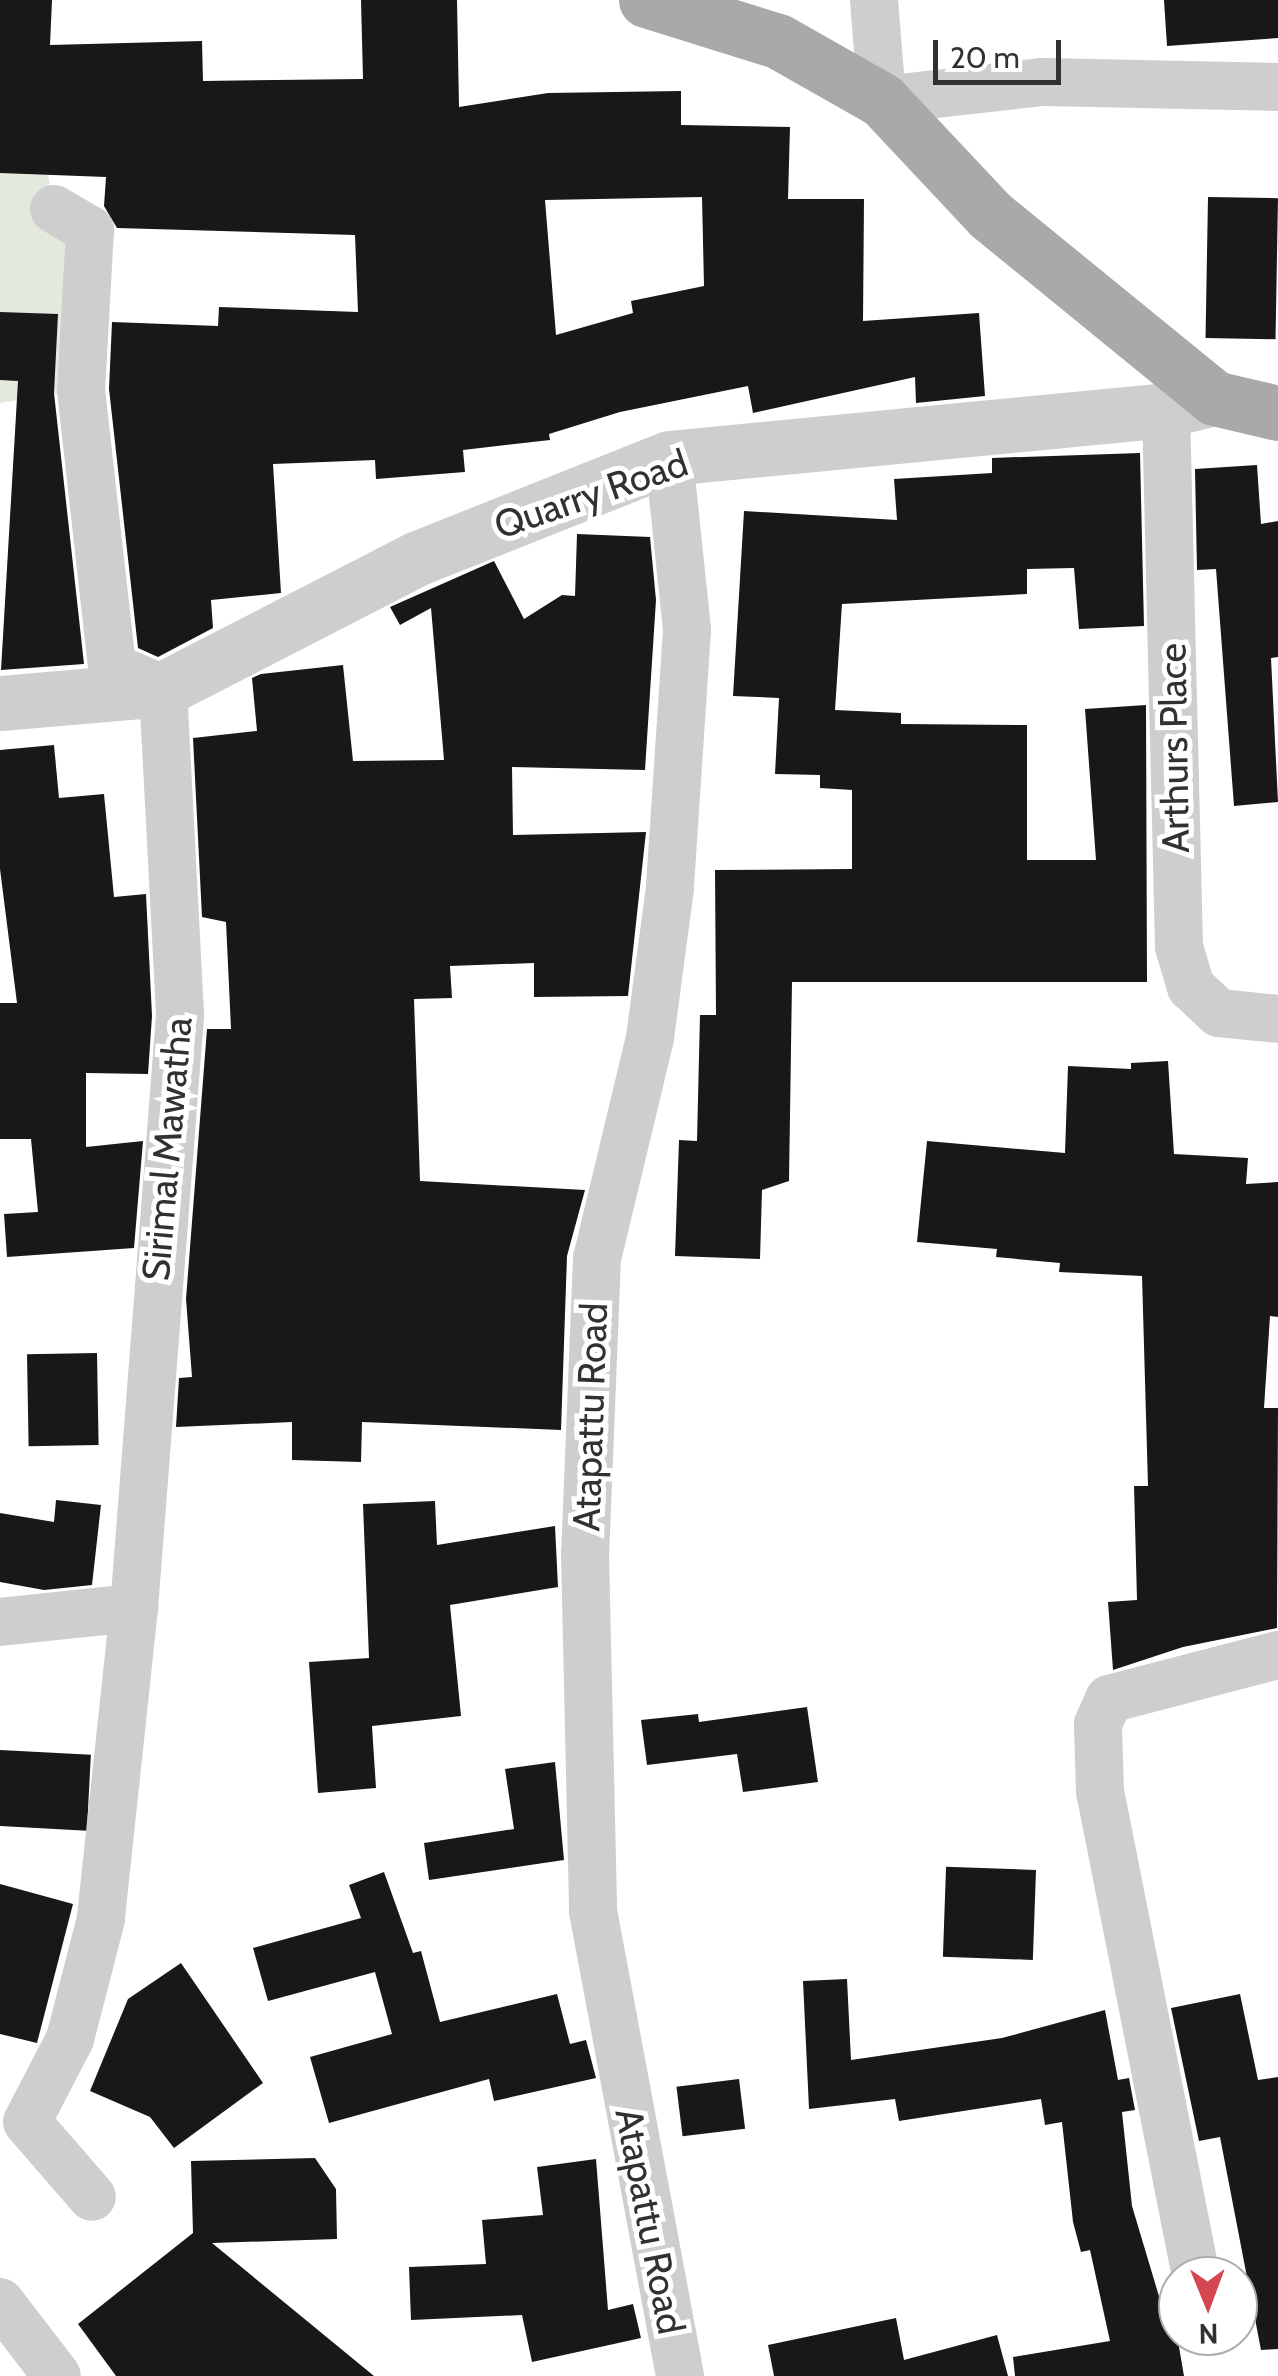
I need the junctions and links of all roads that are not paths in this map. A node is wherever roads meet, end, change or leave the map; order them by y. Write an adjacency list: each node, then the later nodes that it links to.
1 (646, 0): 4 (main road)
2 (874, 0): 4 (street)
3 (1278, 87): 4 (street)
4 (882, 100): 6 (main road)
5 (54, 209): 9 (street)
6 (1190, 404): 7 (main road); 8 (street, Quarry Road); 11 (street, Arthurs Place)
7 (1278, 413)
8 (669, 458): 9 (street, Quarry Road); 20 (street, Atapattu Road)
9 (163, 689): 10 (street, Quarry Road); 12 (street, Sirimal Mawatha)
10 (0, 703)
11 (1278, 1019)
12 (134, 1608): 13 (street); 15 (street, Sirimal Mawatha)
13 (0, 1622)
14 (1278, 1654): 17 (street)
15 (14, 2116): 16 (street, Sirimal Mawatha)
16 (92, 2197)
17 (1192, 2256)
18 (0, 2302): 19 (street)
19 (57, 2376)
20 (680, 2376)

